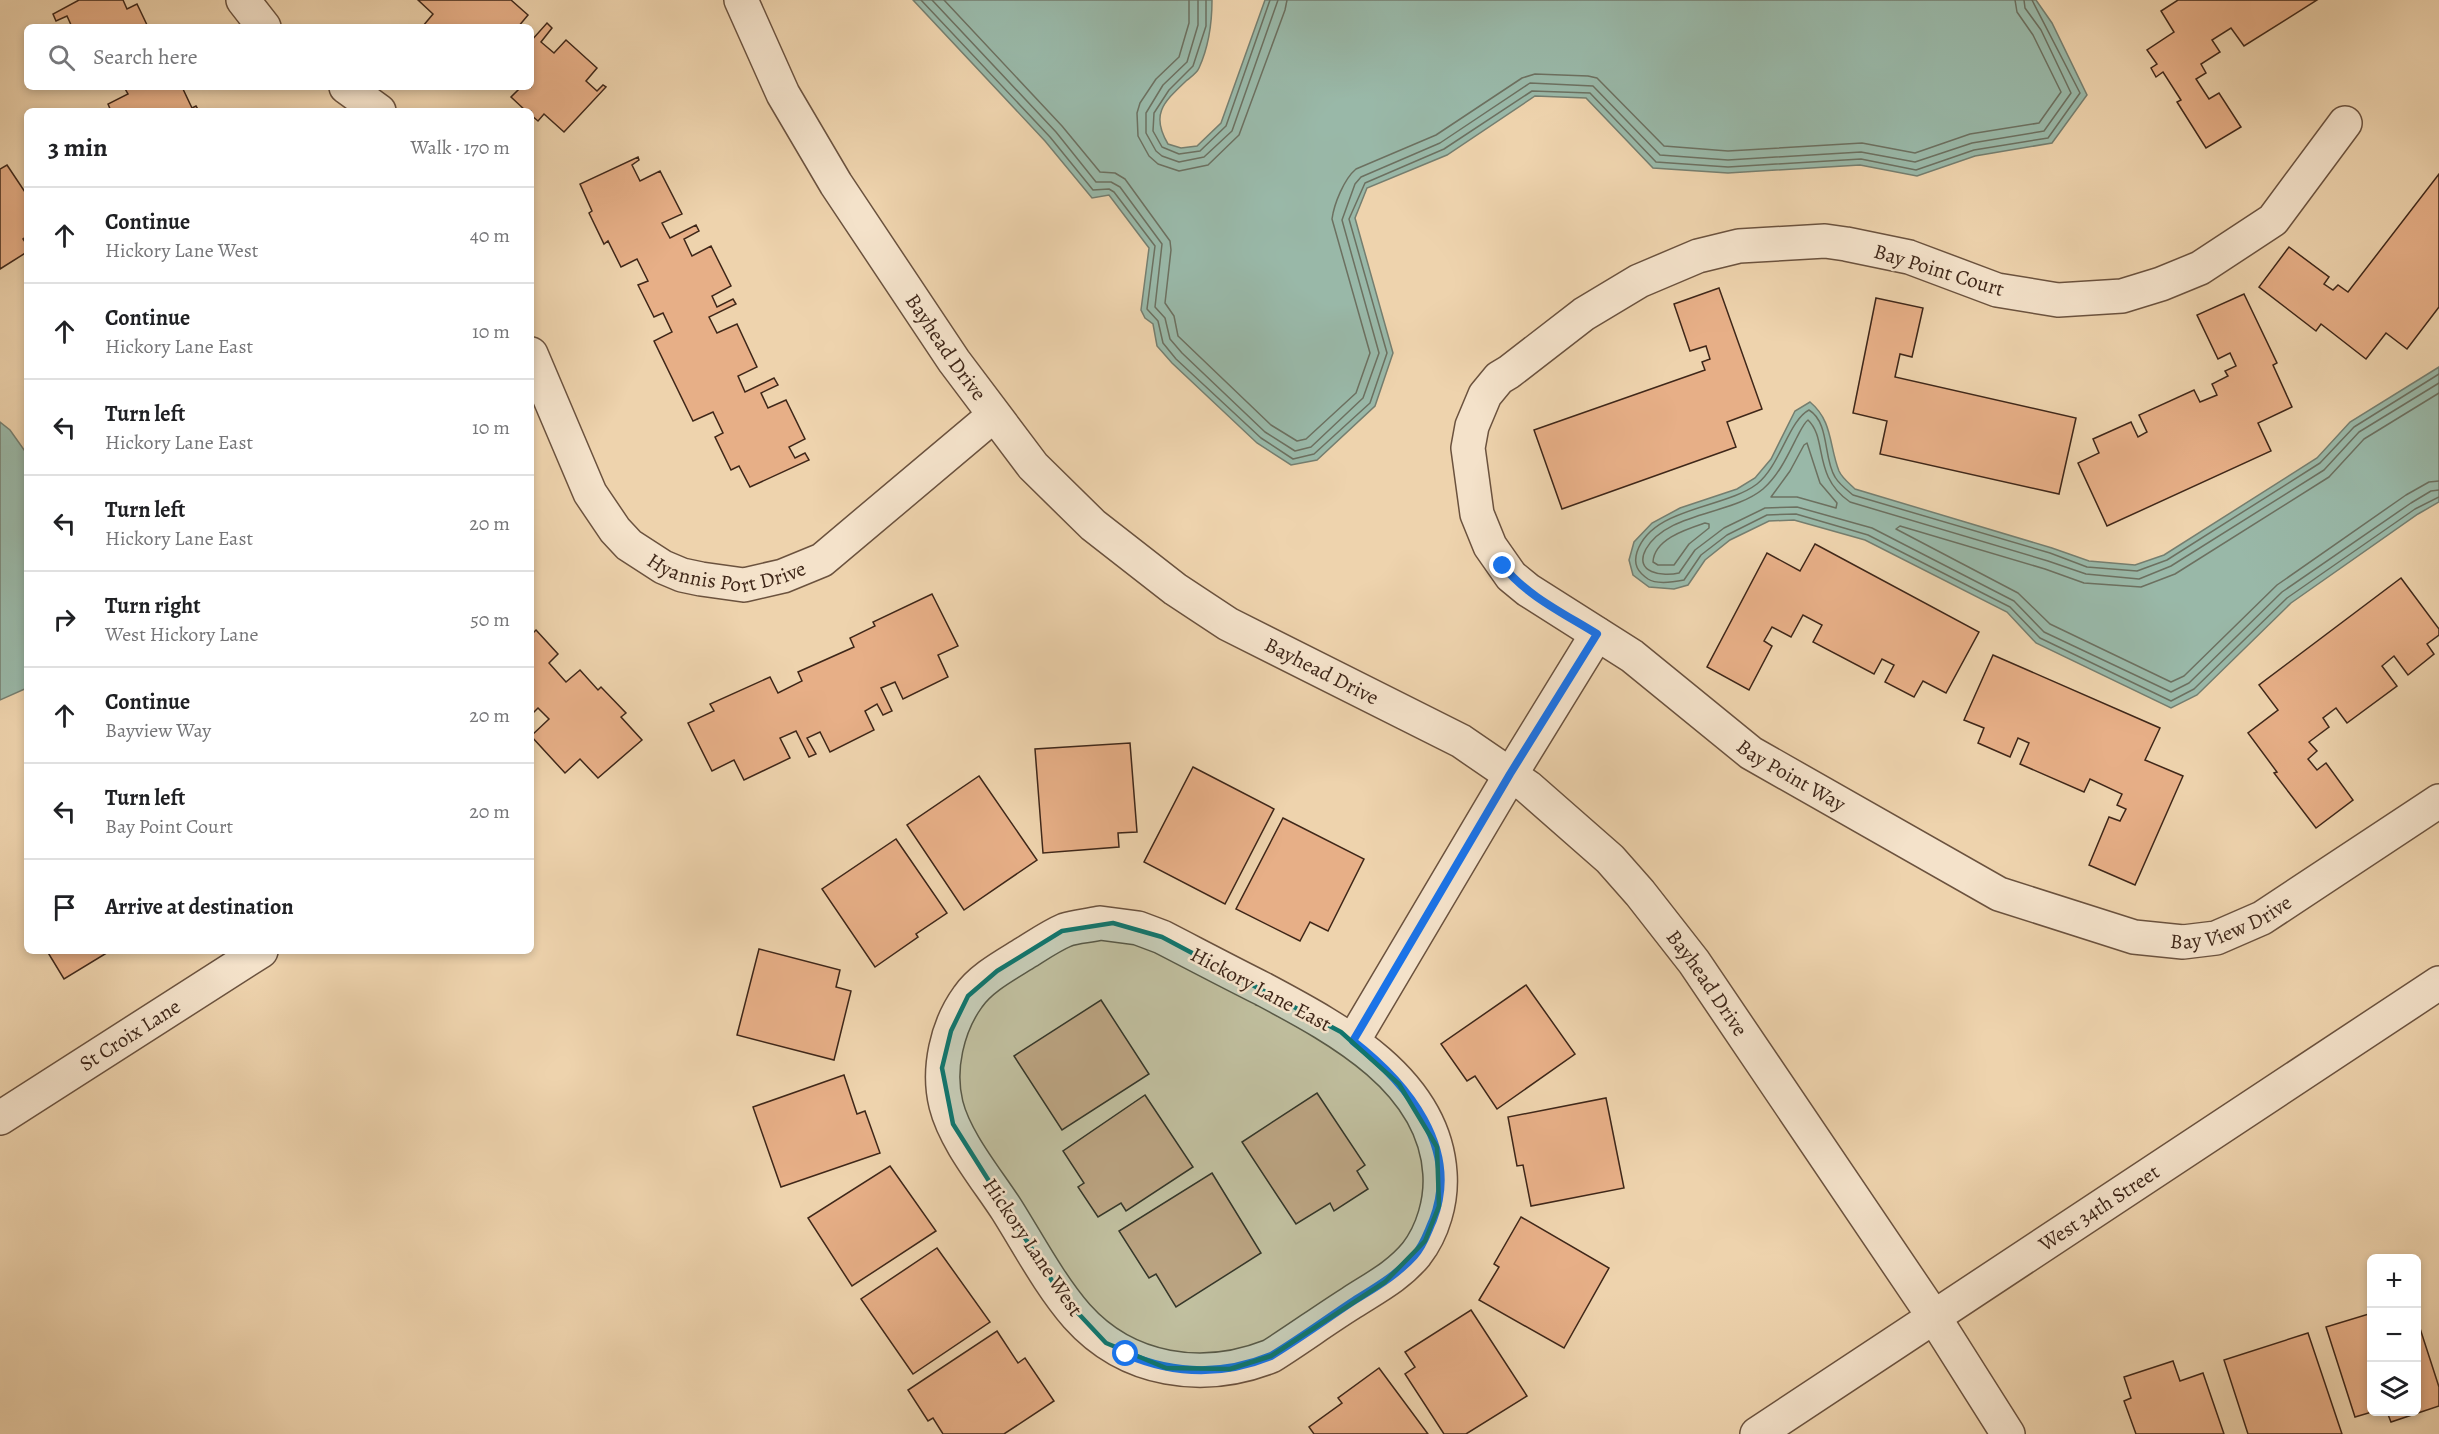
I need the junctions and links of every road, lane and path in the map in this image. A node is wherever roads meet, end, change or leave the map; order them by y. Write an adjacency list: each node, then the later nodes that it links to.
1 (243, 0): 3 (street)
2 (741, 0): 8 (street, Bayhead Drive)
3 (262, 24)
4 (350, 90): 5 (street)
5 (375, 108)
6 (2345, 123): 9 (street, Bay Point Court)
7 (534, 361): 8 (street, Hyannis Port Drive)
8 (993, 416): 10 (street, Bayhead Drive)
9 (1597, 634): 10 (street); 12 (street, Bay Point Way)
10 (1510, 774): 16 (street); 19 (street, Bayhead Drive)
11 (2439, 801): 12 (street, Bay View Drive)
12 (1999, 894)
13 (256, 954): 17 (street, St Croix Lane)
14 (997, 971): 16 (street, Hickory Lane East); 18 (street, Hickory Lane West)
15 (2439, 983): 19 (street, West 34th Street)
16 (1353, 1041): 18 (street, Hickory Lane East)
17 (0, 1118)
18 (1352, 1302)
19 (1934, 1317): 20 (street, West 34th Street); 21 (street, Bayhead Drive)
20 (1757, 1434)
21 (2008, 1434)

